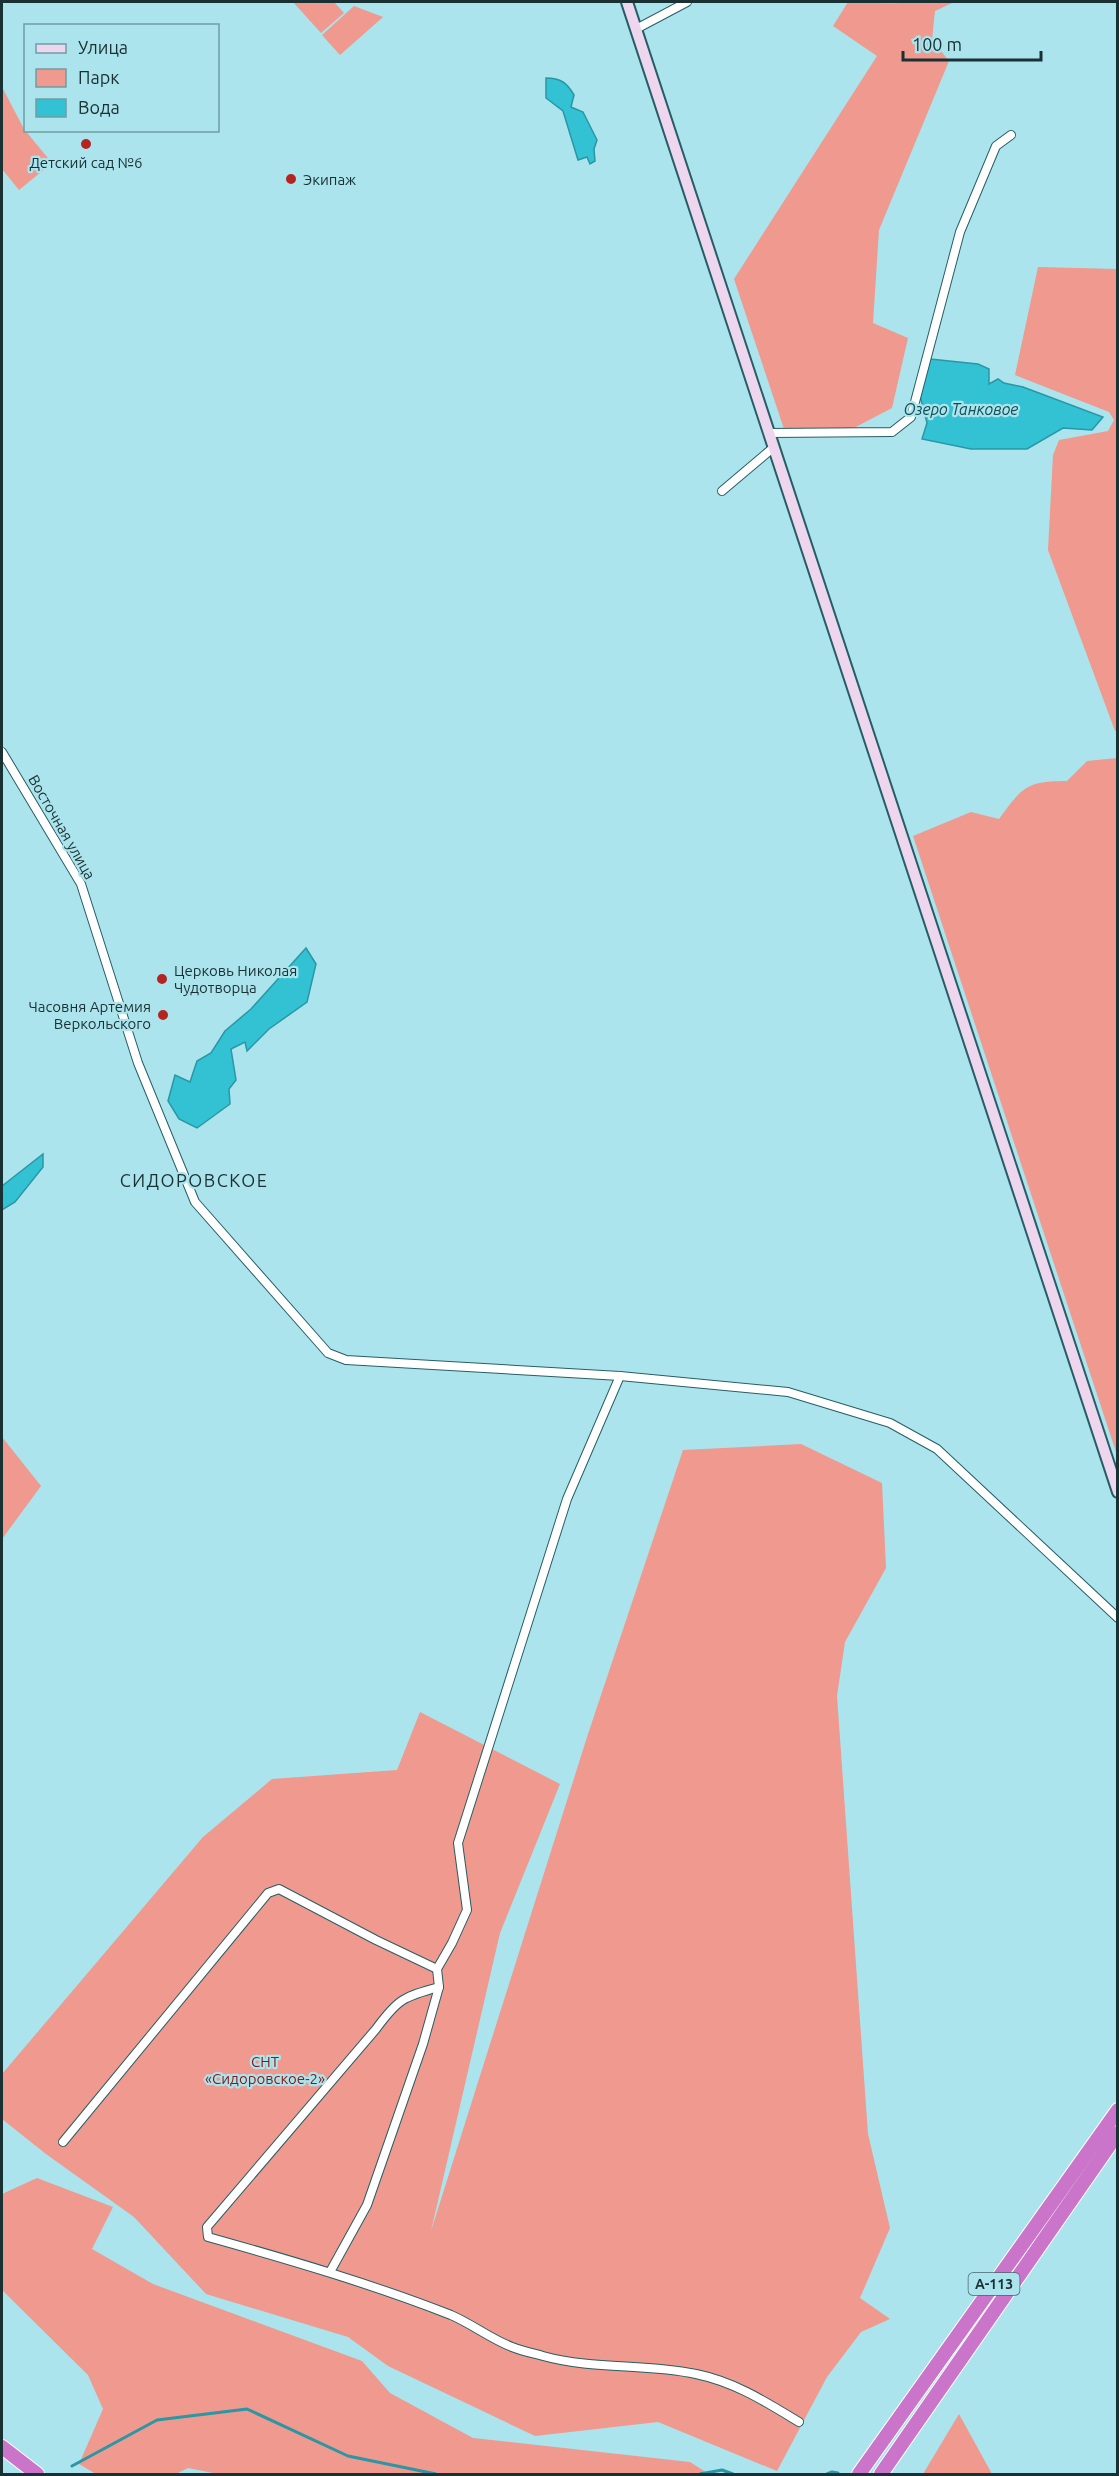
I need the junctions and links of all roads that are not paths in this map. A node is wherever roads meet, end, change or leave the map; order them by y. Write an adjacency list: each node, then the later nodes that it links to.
1 (627, 2): 3 (street)
2 (687, 2): 3 (street)
3 (636, 29): 5 (street)
4 (1011, 135): 5 (street)
5 (769, 433): 6 (street)
6 (774, 447): 7 (street); 10 (street)
7 (722, 491)
8 (2, 752): 9 (street, Восточная улица)
9 (620, 1376): 11 (street, Восточная улица); 12 (street)
10 (1118, 1492)
11 (1118, 1618)
12 (437, 1969): 13 (street); 16 (street)
13 (439, 1987): 17 (street); 17 (street)
14 (1118, 2109): 21 (highway, А-113)
15 (1118, 2133): 22 (highway, А-113)
16 (63, 2142)
17 (330, 2272): 18 (street)
18 (799, 2422)
19 (2, 2446): 20 (highway)
20 (37, 2475)
21 (859, 2475)
22 (881, 2475)

